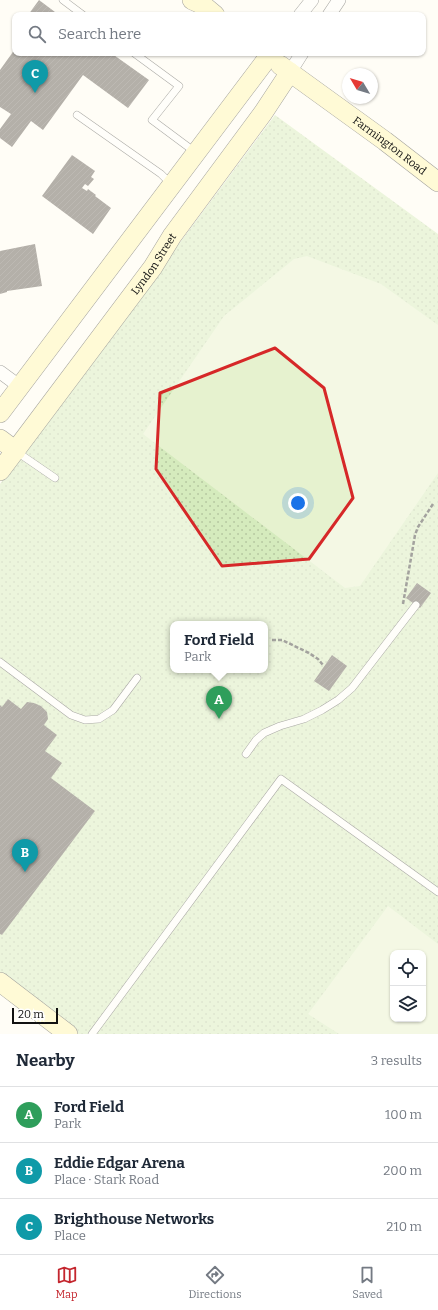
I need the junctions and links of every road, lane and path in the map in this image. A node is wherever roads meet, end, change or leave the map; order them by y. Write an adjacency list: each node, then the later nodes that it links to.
1 (63, 0): 5 (lane)
2 (76, 0): 5 (lane)
3 (312, 0): 7 (street)
4 (339, 0): 8 (street)
5 (71, 6): 6 (lane)
6 (79, 12)
7 (302, 12)
8 (330, 12)
9 (138, 56): 15 (lane)
10 (267, 56): 15 (street)
11 (270, 56): 13 (street, Farmington Road)
12 (300, 56): 13 (street, Lyndon Street)
13 (290, 72): 16 (street, Farmington Road); 22 (street, Lyndon Street)
14 (77, 116): 17 (lane)
15 (196, 153): 17 (street)
16 (438, 182)
17 (172, 185): 19 (street)
18 (0, 372): 19 (street)
19 (19, 386): 20 (street)
20 (0, 413)
21 (0, 439): 22 (street)
22 (16, 451): 23 (street, Lyndon Street); 24 (lane)
23 (0, 471)
24 (55, 478)
25 (433, 504): 27 (path)
26 (416, 605): 27 (lane)
27 (398, 628): 32 (lane)
28 (272, 640): 30 (path)
29 (0, 662): 31 (lane)
30 (323, 665)
31 (136, 678)
32 (246, 754)
33 (438, 892): 36 (lane)
34 (0, 982): 35 (street)
35 (68, 1034)
36 (92, 1034)

